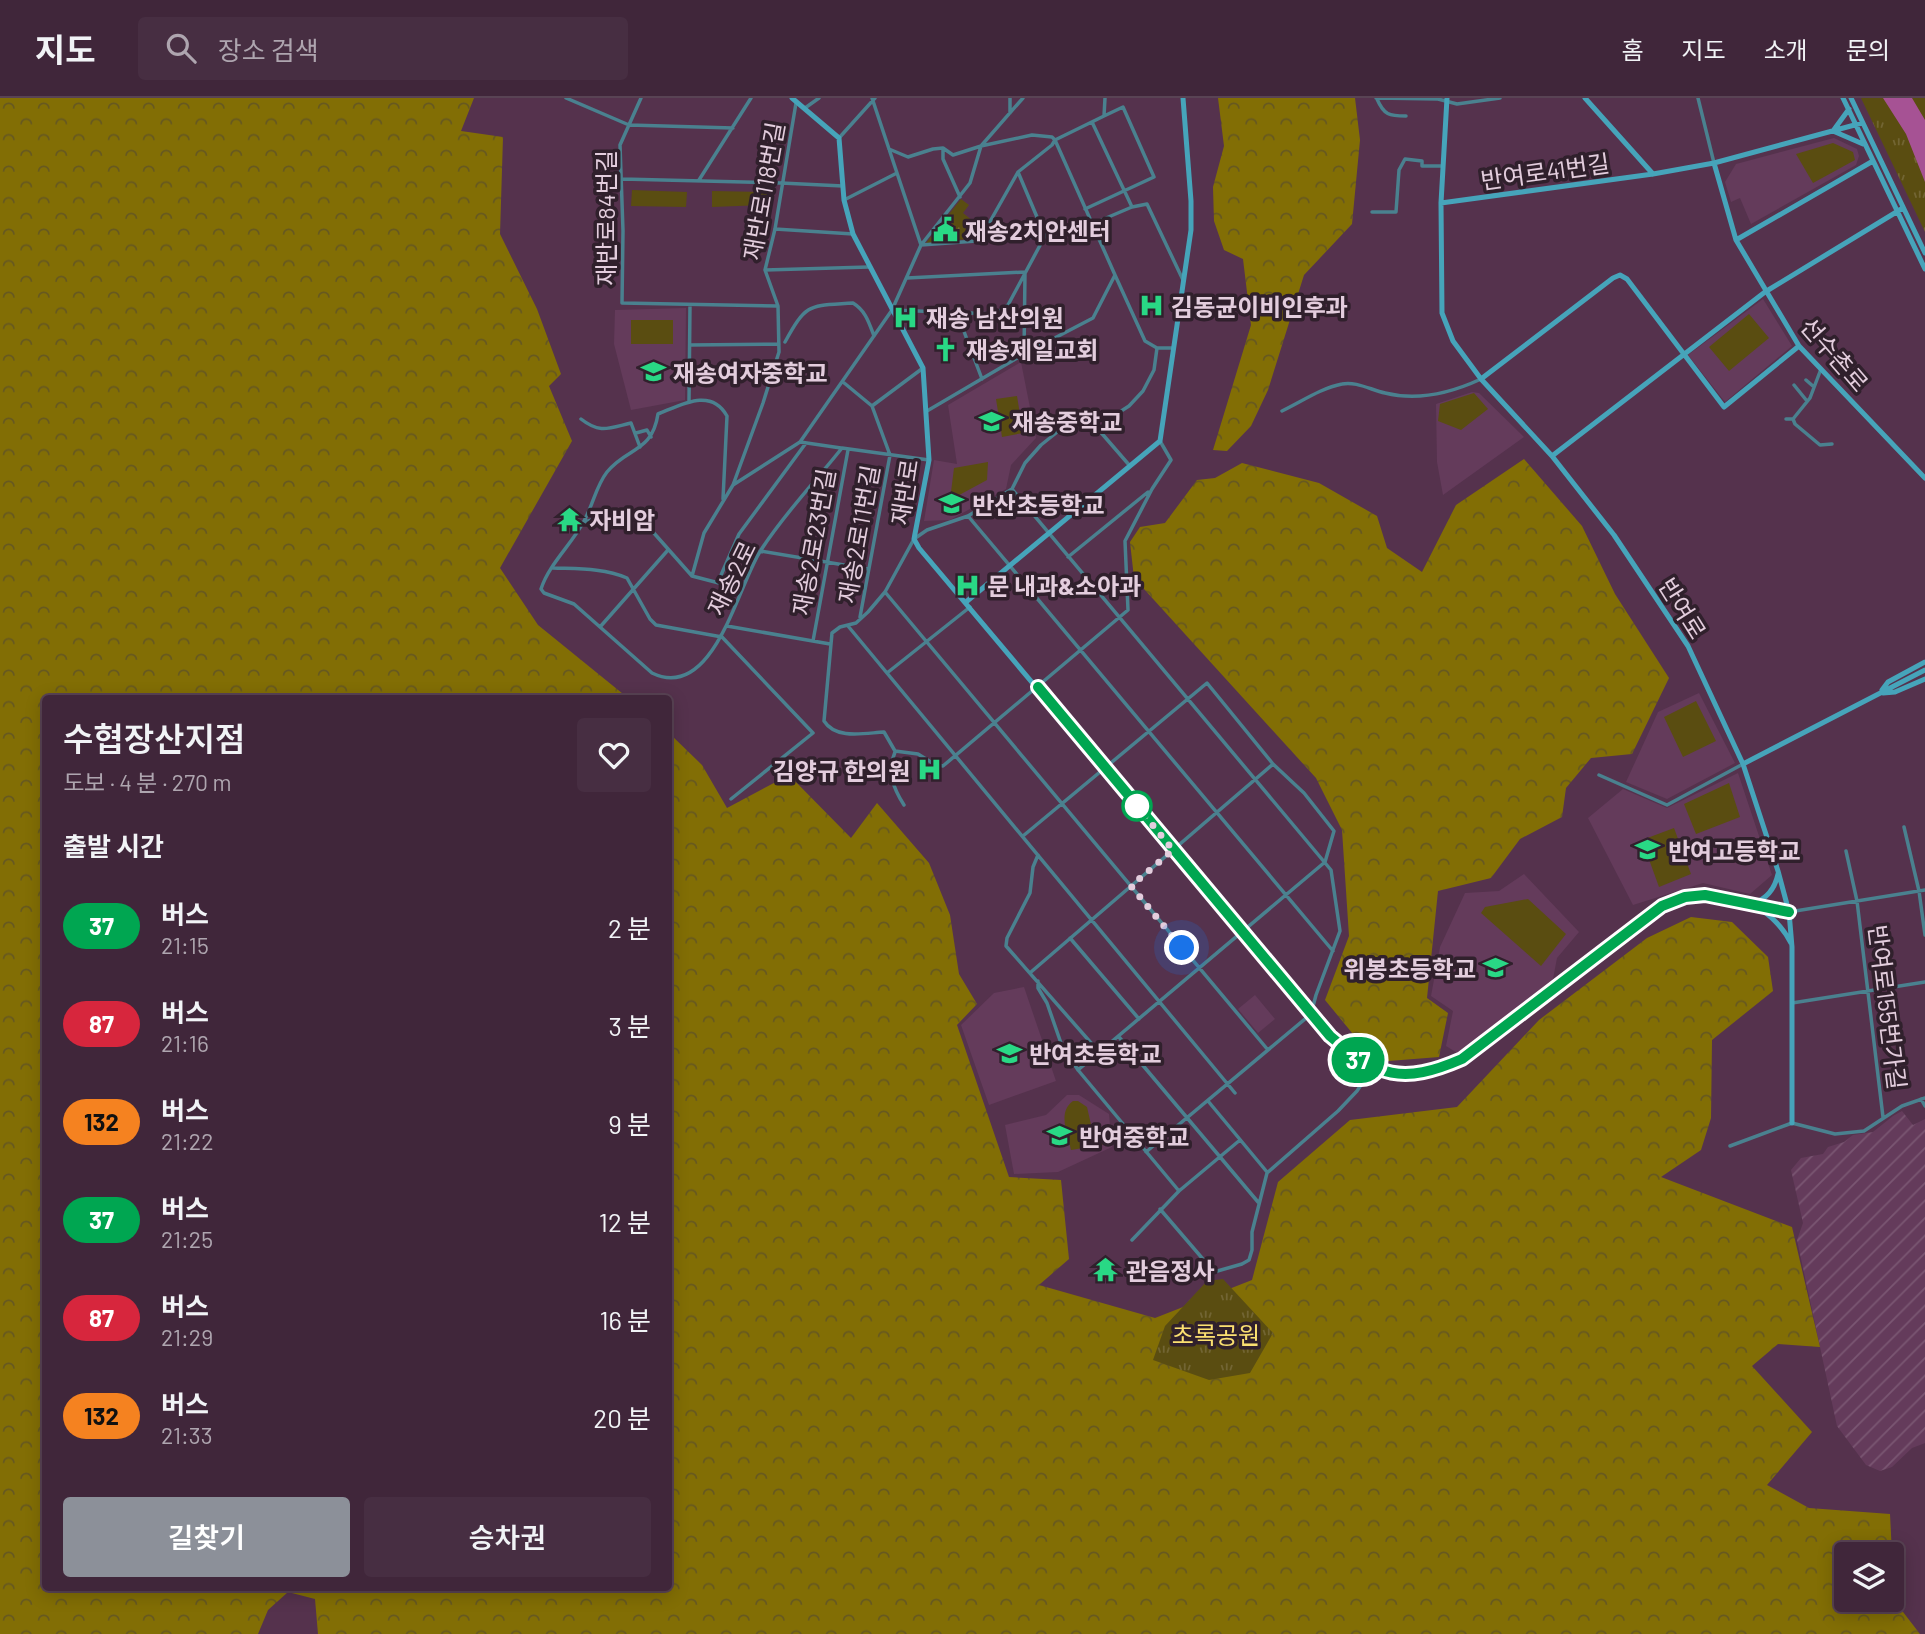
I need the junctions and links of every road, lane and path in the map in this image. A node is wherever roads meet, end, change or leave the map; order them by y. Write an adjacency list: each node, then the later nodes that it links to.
1 (566, 98): 25 (street)
2 (641, 98): 25 (street, 재반로84번길)
3 (751, 98): 27 (street)
4 (819, 98): 18 (street)
5 (1010, 98): 20 (street)
6 (1023, 98): 20 (street)
7 (1105, 98): 21 (street)
8 (1183, 98): 67 (main road)
9 (1500, 98): 17 (street)
10 (1585, 98): 40 (main road)
11 (1698, 98): 36 (street)
12 (1843, 98): 19 (main road)
13 (1851, 98): 24 (main road)
14 (875, 99): 29 (street); 34 (street)
15 (1376, 99): 17 (street); 22 (street)
16 (794, 100): 18 (main road); 43 (street, 재반로118번길)
17 (1447, 100): 37 (main road, 반여로)
18 (803, 109): 29 (main road)
19 (1849, 109): 26 (main road); 28 (main road)
20 (1010, 113): 32 (street)
21 (1104, 116): 23 (street); 45 (street)
22 (1406, 116)
23 (1092, 122): 30 (street); 45 (street)
24 (1863, 123): 26 (main road); 51 (main road)
25 (629, 125): 27 (street); 41 (street, 재반로84번길)
26 (1855, 125): 28 (main road); 31 (main road)
27 (733, 128): 42 (street)
28 (1833, 131): 31 (main road); 36 (main road)
29 (839, 138): 44 (main road, 재반로)
30 (1055, 140): 32 (street); 38 (street); 50 (street)
31 (1865, 145): 35 (main road)
32 (981, 146): 33 (street); 46 (street)
33 (943, 148): 34 (street); 46 (street)
34 (889, 149): 39 (street)
35 (1872, 161): 51 (main road); 57 (main road)
36 (1714, 163): 40 (main road); 57 (main road, 선수촌로)
37 (1443, 166): 48 (main road, 반여로); 52 (street)
38 (1018, 172): 56 (street); 58 (street)
39 (897, 173): 47 (street); 59 (street)
40 (1653, 174): 48 (main road, 반여로41번길)
41 (622, 180): 42 (street); 69 (street, 재반로84번길)
42 (699, 180): 43 (street)
43 (781, 183): 44 (street); 54 (street, 재반로118번길)
44 (843, 186): 47 (main road, 재반로)
45 (1125, 190): 49 (street); 50 (street)
46 (960, 197): 59 (street)
47 (845, 200): 55 (main road, 재반로)
48 (1441, 203): 85 (main road, 반여로)
49 (1132, 207): 53 (street); 67 (street)
50 (1086, 209): 53 (street)
51 (1900, 210): 60 (main road); 62 (main road); 68 (main road)
52 (1372, 212)
53 (1092, 224): 65 (street)
54 (775, 229): 55 (street); 63 (street, 재반로118번길)
55 (853, 234): 61 (main road, 재반로)
56 (1045, 236): 58 (street); 64 (street)
57 (1736, 240): 68 (main road, 선수촌로)
58 (979, 241): 59 (street)
59 (921, 245): 66 (street)
60 (1925, 253)
61 (869, 267): 63 (street); 71 (main road, 재반로)
62 (1925, 269)
63 (765, 270): 70 (street, 재반로118번길)
64 (1026, 272): 66 (street); 72 (street); 81 (street)
65 (1115, 275): 78 (street); 81 (street)
66 (906, 278): 71 (street)
67 (1184, 282): 79 (main road)
68 (1765, 292): 77 (main road, 선수촌로); 80 (main road)
69 (690, 305): 70 (street); 76 (street)
70 (778, 306): 75 (street, 재반로118번길)
71 (892, 310): 72 (street); 73 (street); 82 (main road, 재반로)
72 (957, 313): 84 (street)
73 (874, 336): 74 (street); 87 (street)
74 (785, 342)
75 (779, 344): 76 (street); 113 (street, 재반로118번길)
76 (690, 345): 91 (street)
77 (1799, 346): 80 (main road); 83 (main road, 선수촌로)
78 (1157, 348): 79 (street); 98 (street)
79 (1174, 348): 101 (main road)
80 (1683, 353): 85 (main road); 109 (main road)
81 (1024, 354): 84 (street)
82 (923, 368): 92 (street); 94 (main road, 재반로)
83 (1821, 369): 89 (street); 112 (main road, 선수촌로)
84 (982, 379): 94 (street)
85 (1481, 379): 93 (street); 109 (main road, 반여로)
86 (1806, 380): 89 (street)
87 (842, 382): 92 (street); 102 (street)
88 (1794, 385): 90 (street)
89 (1814, 387): 90 (street)
90 (1807, 401): 97 (street)
91 (689, 402): 100 (street, 재송2로); 116 (street)
92 (872, 406): 108 (street, 재반로)
93 (1282, 411)
94 (925, 412): 110 (main road, 재반로)
95 (581, 419): 99 (street)
96 (1786, 419): 97 (street)
97 (1793, 419): 104 (street)
98 (1091, 421): 111 (street); 115 (street)
99 (635, 434): 100 (street); 105 (street)
100 (651, 437): 105 (street, 재송2로)
101 (1160, 441): 111 (main road); 114 (street)
102 (800, 442): 103 (street); 113 (street)
103 (806, 443): 106 (street); 129 (street)
104 (1832, 443)
105 (639, 447): 118 (street, 재송2로)
106 (842, 449): 107 (street); 122 (street, 재송2로)
107 (848, 450): 108 (street); 124 (street, 재송2로23번길)
108 (890, 455): 110 (street); 127 (street, 재송2로11번길)
109 (1552, 456): 156 (main road, 반여로)
110 (929, 460): 120 (main road, 재반로)
111 (1130, 466): 119 (main road)
112 (1925, 478)
113 (733, 485): 116 (street)
114 (1152, 488): 123 (street); 134 (street)
115 (1012, 489): 117 (street); 119 (street)
116 (723, 499): 128 (street)
117 (968, 516): 120 (street); 125 (street)
118 (584, 522): 121 (street); 126 (street, 재송2로)
119 (1049, 533): 123 (street); 125 (main road)
120 (915, 539): 132 (street); 133 (main road, 재반로)
121 (668, 550): 128 (street); 130 (street)
122 (760, 551): 124 (street); 131 (street, 재송2로)
123 (1068, 556): 134 (street)
124 (828, 562): 127 (street); 140 (street, 재송2로23번길)
125 (1009, 566): 133 (main road); 143 (street)
126 (554, 568): 130 (street); 138 (street, 재송2로)
127 (869, 569): 135 (street, 재송2로11번길)
128 (692, 576): 129 (street)
129 (718, 582): 131 (street)
130 (633, 588): 138 (street); 139 (street)
131 (742, 589): 137 (street, 재송2로)
132 (884, 592): 135 (street); 141 (street)
133 (968, 604): 141 (street); 148 (main road)
134 (1119, 618): 143 (street); 150 (street)
135 (860, 619): 136 (street)
136 (847, 625): 142 (street); 146 (street)
137 (727, 626): 139 (street, 재송2로); 140 (street)
138 (600, 627): 139 (street, 재송2로)
139 (722, 637): 160 (street)
140 (813, 641): 142 (street)
141 (927, 641): 146 (street); 151 (street)
142 (830, 644): 153 (street)
143 (1080, 651): 148 (street); 152 (street)
144 (1925, 662): 149 (main road)
145 (1925, 670): 149 (main road)
146 (887, 673): 154 (street)
147 (1925, 679): 149 (main road)
148 (1038, 687): 151 (street); 157 (main road)
149 (1880, 693): 156 (main road)
150 (1187, 699): 152 (street); 155 (street); 159 (street)
151 (995, 722): 154 (street); 161 (street)
152 (1148, 731): 157 (street); 163 (street)
153 (895, 751): 154 (street); 162 (street)
154 (955, 755): 165 (street)
155 (1273, 764): 159 (street); 169 (street)
156 (1743, 764): 158 (street); 170 (main road, 반여로)
157 (1105, 767): 161 (street); 166 (main road)
158 (1600, 775)
159 (1255, 780): 163 (street); 169 (street)
160 (731, 799)
161 (1063, 802): 165 (street); 171 (street)
162 (904, 805)
163 (1216, 813): 166 (street); 174 (street)
164 (1904, 827): 173 (street)
165 (1022, 836): 168 (street)
166 (1173, 850): 171 (street); 179 (main road)
167 (1846, 851): 175 (street, 반여로155번가길)
168 (1038, 855): 178 (street); 185 (street)
169 (1325, 862): 174 (street); 183 (street)
170 (1779, 871): 176 (main road); 177 (main road, 반여로)
171 (1131, 886): 178 (street); 184 (street)
172 (1925, 890): 173 (street)
173 (1919, 891): 175 (street); 180 (street)
174 (1286, 896): 179 (street); 183 (street)
175 (1857, 901): 177 (street); 188 (street, 반여로155번가길)
176 (1753, 903): 177 (main road); 182 (main road); 196 (main road)
177 (1789, 912): 182 (main road, 반여로)
178 (1090, 920): 181 (street); 189 (street)
179 (1243, 932): 184 (street); 191 (main road)
180 (1925, 935)
181 (1070, 938): 185 (street); 192 (street)
182 (1792, 947): 190 (main road, 반여로)
183 (1333, 951): 191 (street)
184 (1200, 969): 189 (street); 194 (street)
185 (1031, 972): 186 (street)
186 (1038, 981): 195 (street); 197 (street)
187 (1925, 982): 188 (street)
188 (1868, 991): 190 (street); 204 (street, 반여로155번가길)
189 (1159, 1003): 192 (street); 198 (street)
190 (1792, 1003): 205 (main road, 반여로)
191 (1311, 1014): 194 (street); 196 (main road)
192 (1139, 1020): 193 (street)
193 (1119, 1037): 195 (street); 203 (street)
194 (1268, 1050): 198 (street)
195 (1099, 1053): 197 (street)
196 (1373, 1067): 210 (street)
197 (1078, 1070): 208 (street)
198 (1228, 1084): 199 (street); 201 (street)
199 (1235, 1093)
200 (1923, 1099): 202 (street); 204 (street)
201 (1208, 1101): 203 (street); 206 (street)
202 (1925, 1107)
203 (1187, 1118): 208 (street); 209 (street)
204 (1883, 1118): 205 (street)
205 (1791, 1123): 207 (street)
206 (1240, 1140): 209 (street); 210 (street)
207 (1730, 1146)
208 (1146, 1152): 211 (street)
209 (1219, 1158): 211 (street); 212 (street)
210 (1267, 1173): 212 (street)
211 (1179, 1191): 213 (street)
212 (1258, 1202): 213 (street)
213 (1160, 1209): 214 (street)
214 (1132, 1240)

